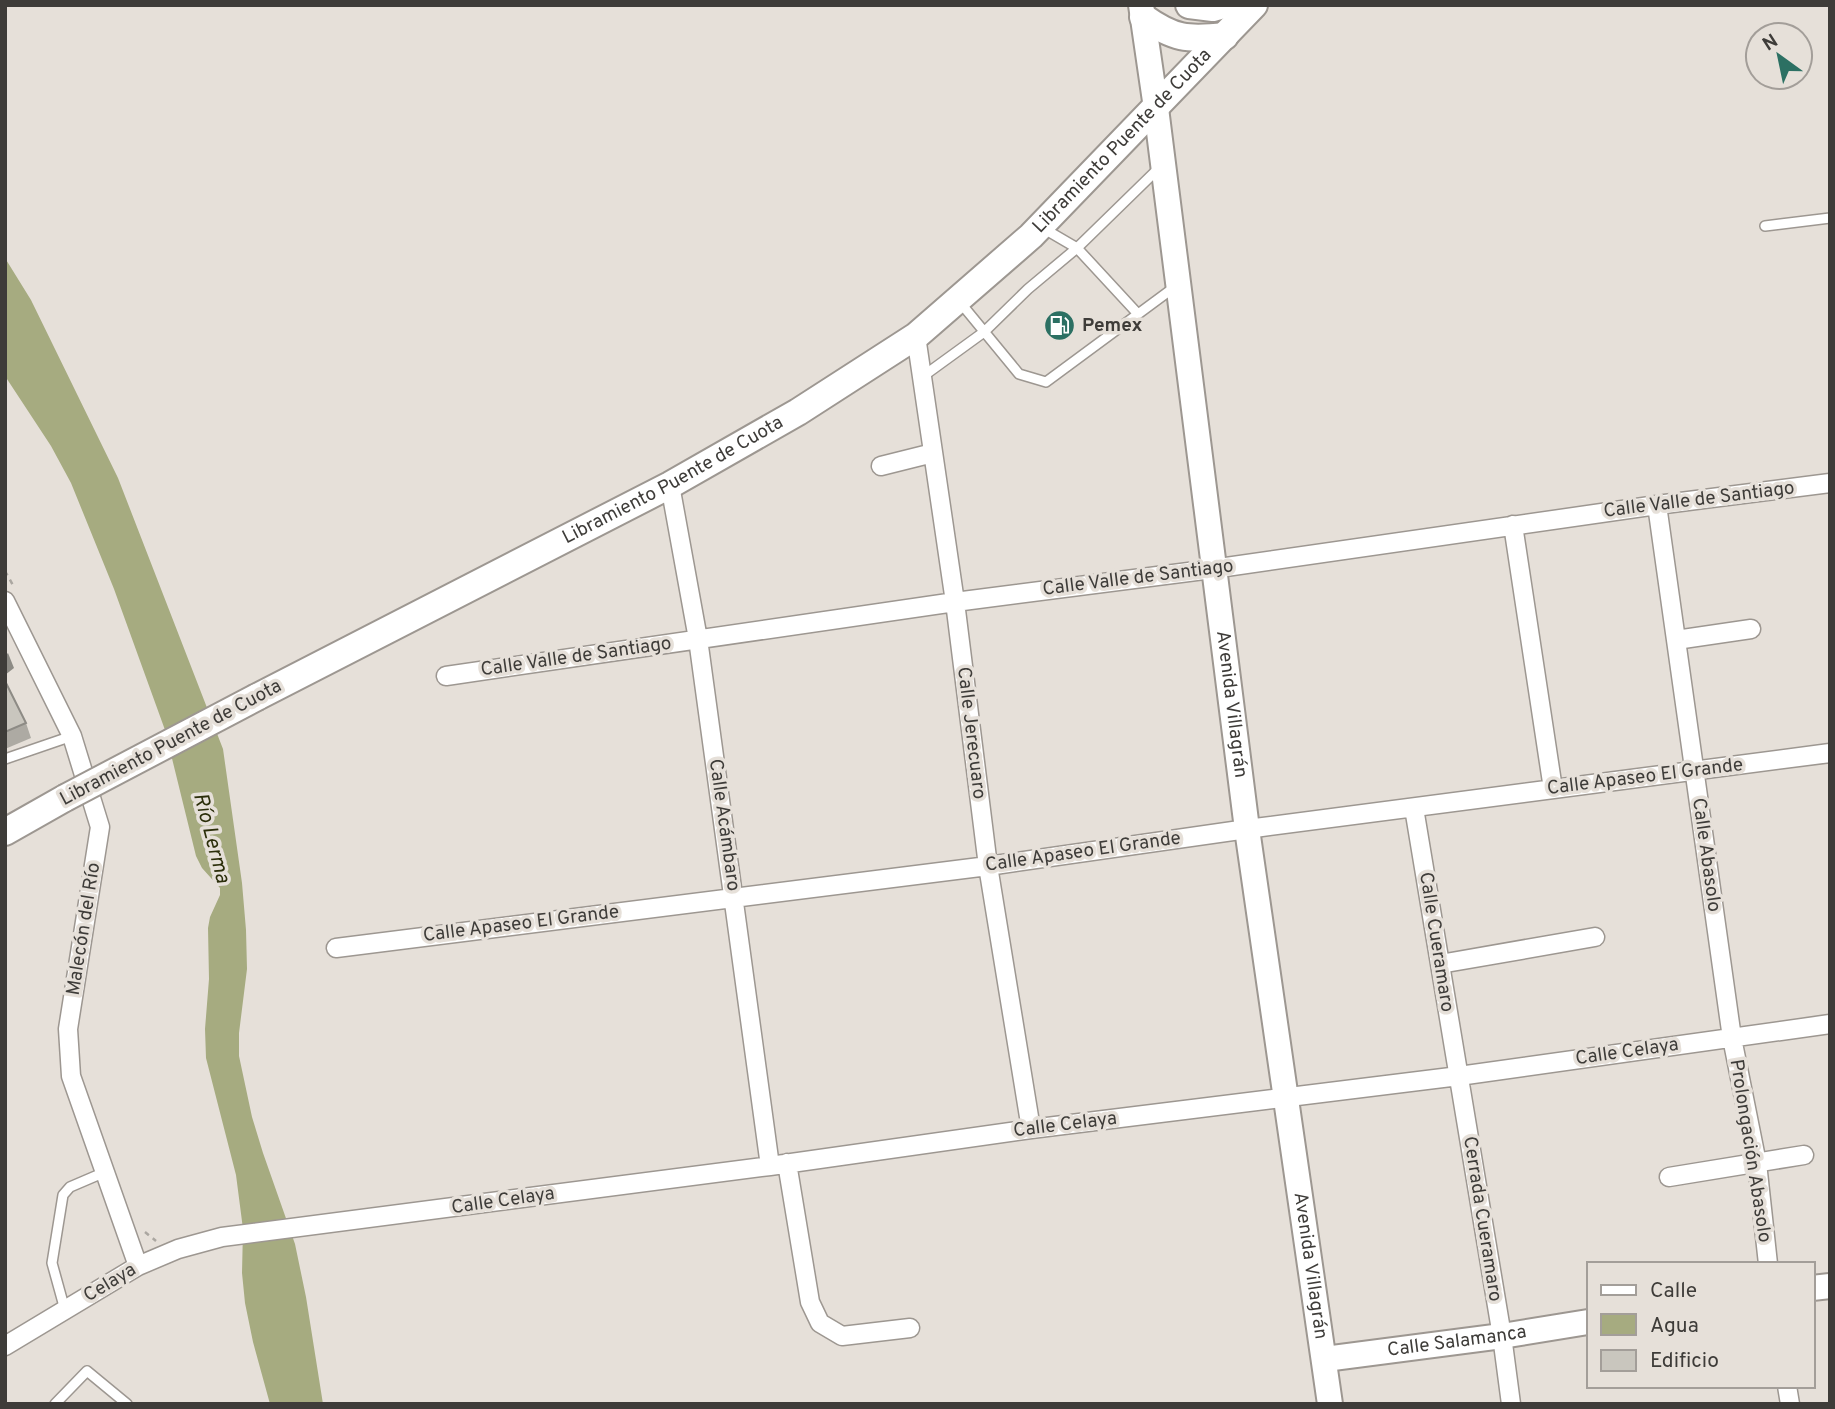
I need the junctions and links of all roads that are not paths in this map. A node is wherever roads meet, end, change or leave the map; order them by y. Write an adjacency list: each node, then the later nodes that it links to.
1 (1189, 5): 2 (main road)
2 (1223, 5)
3 (1254, 5): 5 (main road, Libramiento Puente de Cuota)
4 (1142, 11): 5 (main road); 6 (street, Avenida Villagrán)
5 (1225, 36): 6 (main road, Libramiento Puente de Cuota)
6 (1156, 108): 7 (street, Avenida Villagrán); 10 (main road, Libramiento Puente de Cuota)
7 (1163, 164): 11 (lane); 12 (street, Avenida Villagrán)
8 (1830, 218): 9 (lane)
9 (1765, 226)
10 (1040, 227): 11 (lane); 13 (main road, Libramiento Puente de Cuota)
11 (1077, 248): 14 (lane); 15 (lane)
12 (1178, 284): 14 (lane); 24 (street, Avenida Villagrán)
13 (958, 300): 15 (lane); 16 (main road, Libramiento Puente de Cuota)
14 (1138, 314): 15 (lane)
15 (984, 332): 17 (lane)
16 (916, 336): 17 (street, Calle Jerecuaro); 21 (main road, Libramiento Puente de Cuota)
17 (922, 377): 18 (street, Calle Jerecuaro)
18 (933, 453): 19 (street); 26 (street, Calle Jerecuaro)
19 (881, 466)
20 (1830, 483): 22 (street, Calle Valle de Santiago)
21 (670, 485): 28 (street, Calle Acámbaro); 38 (main road, Libramiento Puente de Cuota, bridge)
22 (1657, 505): 23 (street, Calle Valle de Santiago); 29 (street, Calle Abasolo)
23 (1513, 525): 24 (street, Calle Valle de Santiago); 35 (street)
24 (1212, 569): 26 (street, Calle Valle de Santiago); 37 (street, Avenida Villagrán)
25 (5, 601): 31 (street, Malecón del Río)
26 (955, 602): 28 (street, Calle Valle de Santiago); 39 (street, Calle Jerecuaro)
27 (1751, 629): 29 (street)
28 (698, 639): 30 (street, Calle Valle de Santiago); 40 (street, Calle Acámbaro)
29 (1676, 640): 34 (street, Calle Abasolo)
30 (446, 676)
31 (72, 736): 33 (lane); 52 (street, Malecón del Río)
32 (1830, 753): 34 (street, Calle Apaseo El Grande)
33 (5, 759)
34 (1694, 772): 35 (street, Calle Apaseo El Grande); 45 (street, Calle Abasolo)
35 (1553, 789): 36 (street, Calle Apaseo El Grande)
36 (1414, 808): 37 (street, Calle Apaseo El Grande); 43 (street, Calle Cueramaro)
37 (1247, 829): 39 (street, Calle Apaseo El Grande); 47 (street, Avenida Villagrán)
38 (5, 832)
39 (988, 866): 40 (street, Calle Apaseo El Grande); 48 (street, Calle Jerecuaro)
40 (733, 897): 42 (street, Calle Apaseo El Grande); 51 (street, Calle Acámbaro)
41 (1595, 937): 43 (street)
42 (336, 948)
43 (1440, 964): 46 (street, Calle Cueramaro)
44 (1830, 1024): 45 (street, Calle Celaya)
45 (1732, 1038): 46 (street, Calle Celaya); 50 (street, Prolongación Abasolo)
46 (1459, 1076): 47 (street, Calle Celaya); 60 (street, Cerrada Cueramaro)
47 (1286, 1097): 48 (street, Calle Celaya); 62 (street, Avenida Villagrán)
48 (1031, 1129): 51 (street, Calle Celaya)
49 (1804, 1155): 50 (street)
50 (1757, 1163): 53 (street); 55 (street, Prolongación Abasolo)
51 (779, 1165): 54 (street, Calle Celaya); 59 (street, Calle Acámbaro)
52 (108, 1171): 56 (street, Malecón del Río); 57 (lane)
53 (1669, 1177)
54 (222, 1237): 56 (street, Celaya)
55 (1768, 1262)
56 (138, 1266): 57 (street, Celaya)
57 (65, 1310): 61 (street, Celaya)
58 (1587, 1322): 60 (street, Calle Salamanca)
59 (910, 1328)
60 (1502, 1336): 62 (street, Calle Salamanca); 66 (street, Cerrada Cueramaro)
61 (5, 1346)
62 (1325, 1359): 65 (street, Avenida Villagrán)
63 (62, 1402): 64 (lane)
64 (127, 1404)
65 (1330, 1404)
66 (1511, 1404)

